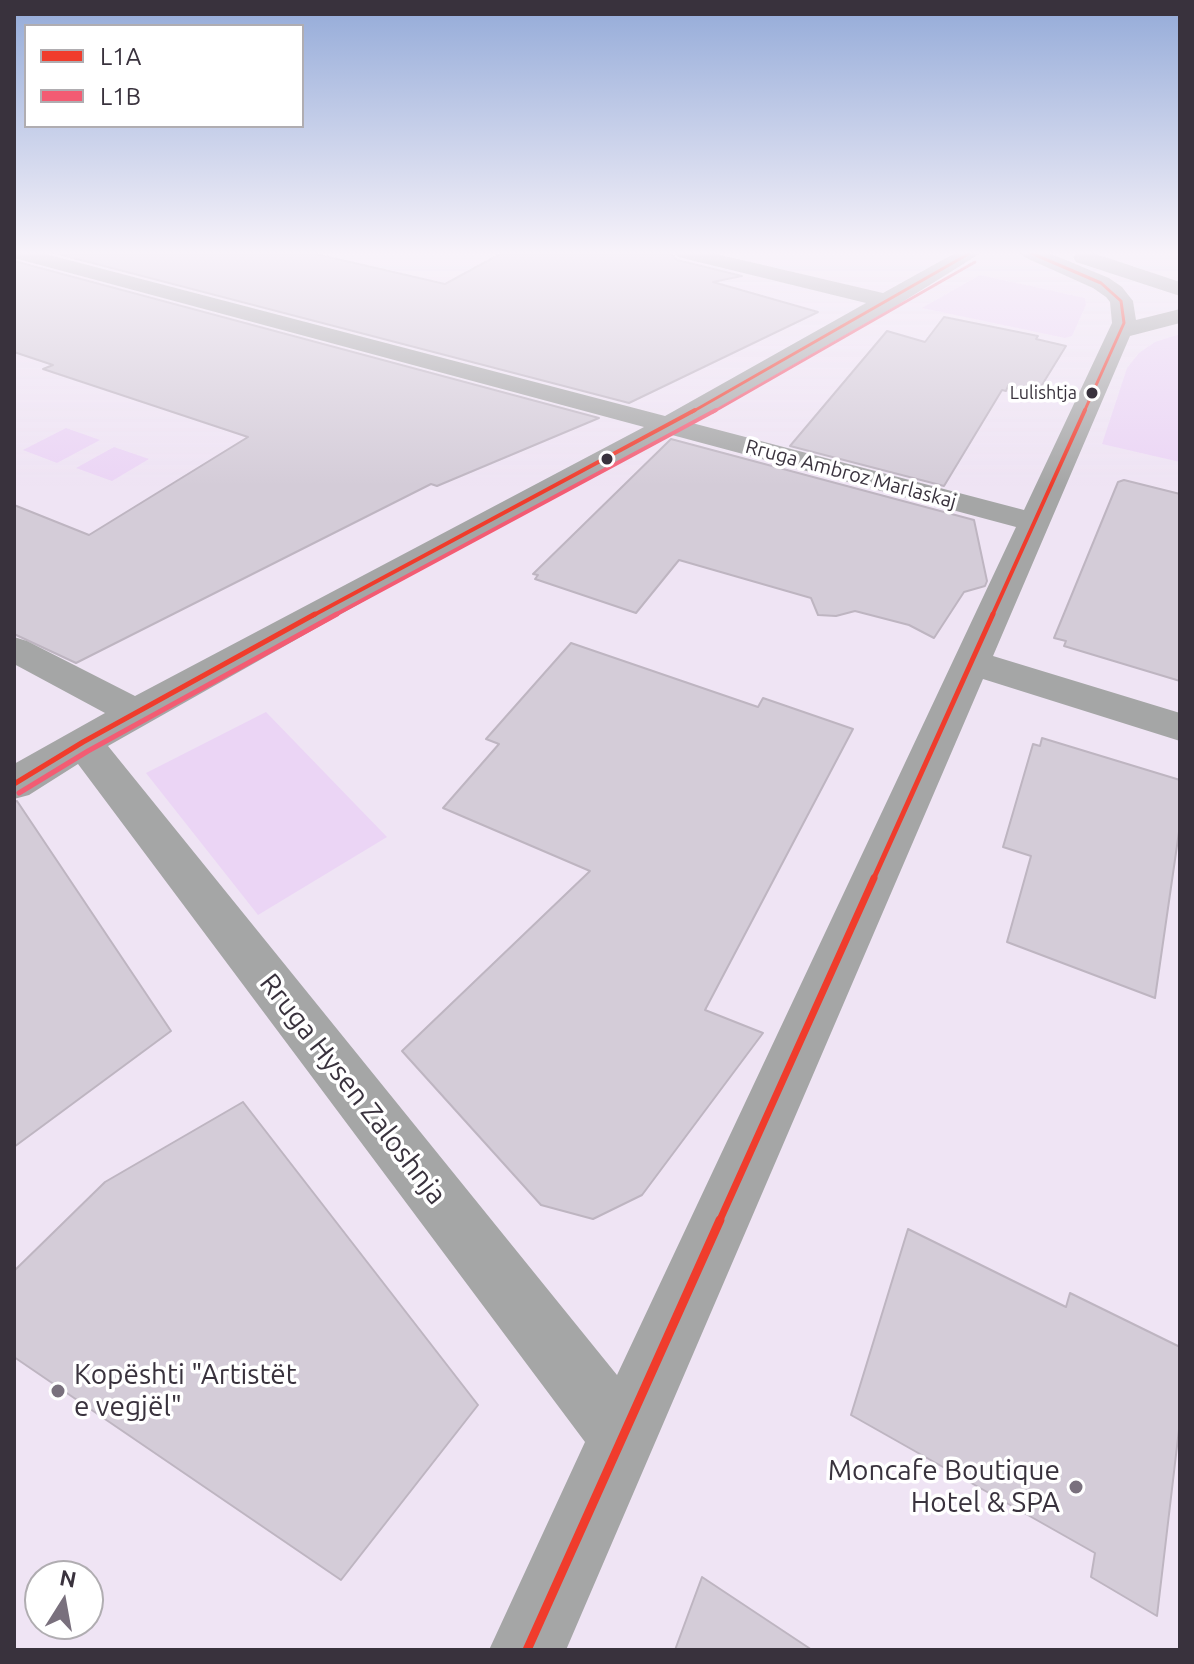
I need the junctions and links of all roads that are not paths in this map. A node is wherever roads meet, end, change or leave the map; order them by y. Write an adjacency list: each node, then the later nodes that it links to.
1 (309, 331): 5 (street, Rruga Ambroz Marlaskaj)
2 (836, 331): 5 (street)
3 (1124, 331): 4 (street)
4 (1119, 332): 6 (street)
5 (667, 426): 6 (street, Rruga Ambroz Marlaskaj); 9 (street)
6 (1035, 522): 8 (street)
7 (14, 649): 9 (street)
8 (971, 662): 10 (street); 13 (street)
9 (134, 714): 11 (street)
10 (1180, 727)
11 (83, 742): 12 (street); 13 (street, Rruga Hysen Zaloshnja)
12 (14, 784)
13 (623, 1437): 14 (street)
14 (527, 1650)

